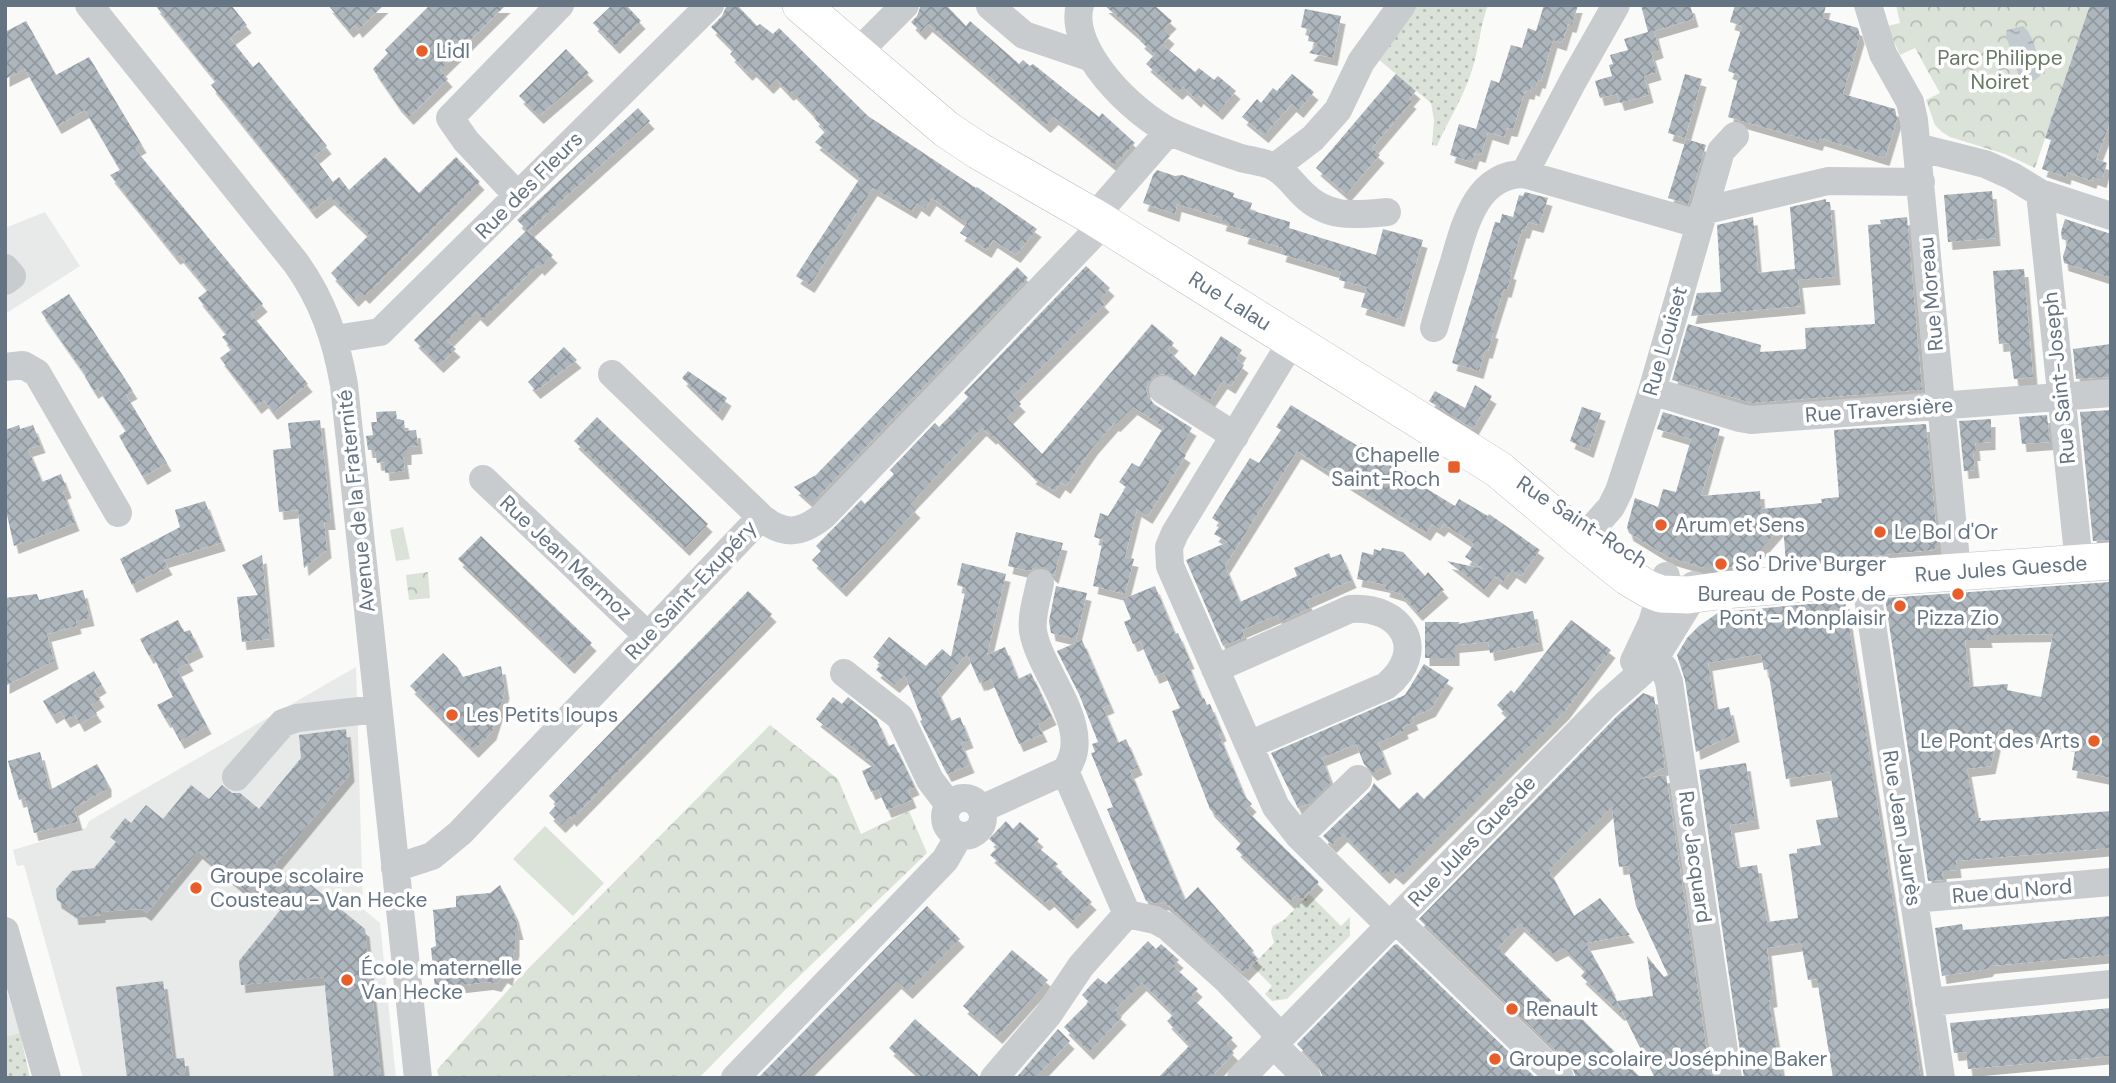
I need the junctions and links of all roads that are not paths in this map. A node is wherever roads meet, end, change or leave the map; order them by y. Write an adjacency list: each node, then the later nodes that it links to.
1 (89, 5): 28 (street, Avenue de la Fraternité)
2 (560, 5): 20 (street)
3 (710, 5): 20 (street, Rue des Fleurs)
4 (801, 5): 11 (main road, Rue Lalau)
5 (905, 5): 11 (street)
6 (1080, 5): 12 (street)
7 (1402, 5): 16 (street)
8 (1616, 5): 17 (street)
9 (1868, 5): 15 (street, Rue Moreau)
10 (990, 6): 12 (street)
11 (858, 52): 24 (main road, Rue Lalau)
12 (1089, 57): 13 (street)
13 (1169, 131): 16 (street); 24 (street)
14 (1735, 136): 23 (street, Rue Louiset)
15 (1917, 147): 18 (street, Rue Moreau); 19 (street)
16 (1275, 167): 21 (street)
17 (1524, 174): 23 (street); 27 (street)
18 (1921, 182): 23 (street); 36 (street, Rue Moreau)
19 (2039, 193): 22 (street); 35 (street, Rue Saint-Joseph)
20 (518, 196): 28 (street, Rue des Fleurs)
21 (1387, 212)
22 (2111, 216)
23 (1700, 217): 33 (street, Rue Louiset)
24 (1099, 220): 29 (main road, Rue Lalau); 41 (street, Rue Saint-Exupéry)
25 (5, 268): 26 (street)
26 (5, 281)
27 (1434, 328)
28 (335, 339): 52 (street, Avenue de la Fraternité)
29 (1293, 341): 37 (street); 38 (main road, Rue Lalau)
30 (5, 367): 40 (street)
31 (612, 374): 41 (street)
32 (1164, 390): 37 (street)
33 (1651, 391): 36 (street, Rue Traversière); 42 (street, Rue Louiset)
34 (2111, 393): 35 (street, Rue Traversière)
35 (2060, 396): 36 (street, Rue Traversière); 43 (street, Rue Saint-Joseph)
36 (1941, 405): 44 (street, Rue Moreau)
37 (1235, 436): 50 (street)
38 (1498, 469): 42 (main road, Rue Saint-Roch)
39 (483, 479): 48 (street, Rue Jean Mermoz)
40 (118, 513)
41 (761, 517): 48 (street, Rue Saint-Exupéry)
42 (1587, 534): 47 (main road, Rue Saint-Roch)
43 (2095, 562): 44 (main road, Rue Jules Guesde)
44 (1957, 571): 45 (main road, Rue Jules Guesde)
45 (1865, 578): 47 (main road, Rue Jules Guesde); 63 (street, Rue Jean Jaurès)
46 (1040, 583): 54 (street)
47 (1687, 588): 49 (street, Rue Jules Guesde)
48 (648, 636): 61 (street, Rue Saint-Exupéry)
49 (1648, 652): 65 (street, Rue Jules Guesde); 78 (street, Rue Jacquard)
50 (1215, 669): 53 (street); 53 (street)
51 (845, 673): 57 (street)
52 (378, 709): 55 (street); 61 (street, Avenue de la Fraternité)
53 (1248, 745): 60 (street)
54 (1065, 771): 58 (street); 64 (street)
55 (236, 777)
56 (1358, 779): 60 (street)
57 (949, 805): 58 (street); 59 (street)
58 (981, 809): 59 (street)
59 (959, 836): 73 (street)
60 (1299, 836): 65 (street)
61 (395, 868): 72 (street, Avenue de la Fraternité)
62 (2111, 882): 63 (street, Rue du Nord)
63 (1913, 900): 69 (street, Rue Jean Jaurès)
64 (1127, 914): 70 (street); 74 (street)
65 (1392, 922): 70 (street, Rue Jules Guesde); 77 (street)
66 (5, 931): 68 (street)
67 (2111, 984): 69 (street)
68 (15, 1001): 71 (street)
69 (1929, 1002): 79 (street, Rue Jean Jaurès)
70 (1277, 1040): 75 (street, Rue Jules Guesde); 76 (street)
71 (47, 1078)
72 (418, 1078)
73 (735, 1078)
74 (994, 1078)
75 (1241, 1078)
76 (1307, 1078)
77 (1560, 1078)
78 (1728, 1078)
79 (1941, 1078)

